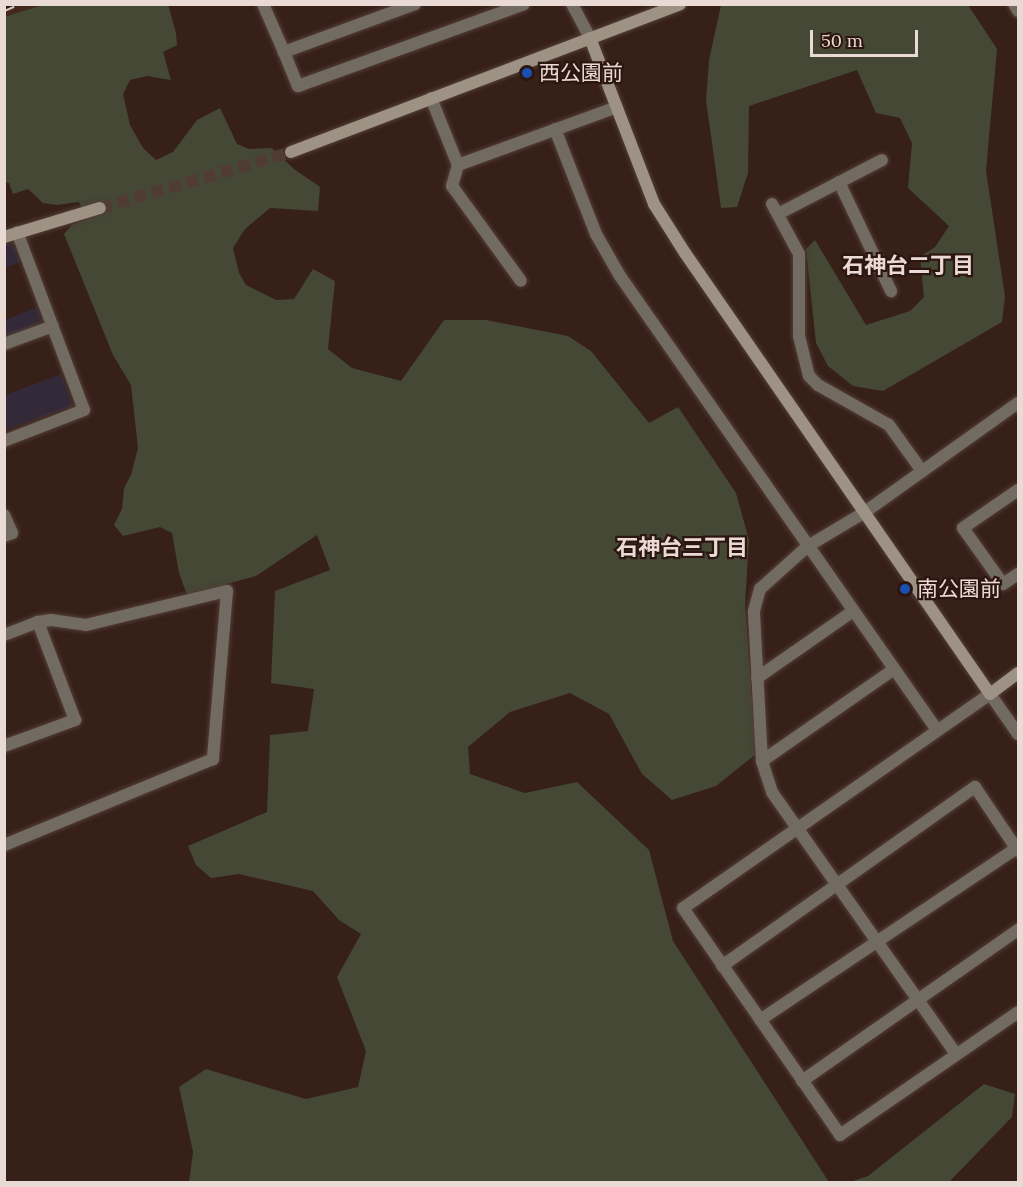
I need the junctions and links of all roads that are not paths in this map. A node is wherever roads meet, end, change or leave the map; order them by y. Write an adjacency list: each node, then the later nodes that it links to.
1 (263, 4): 9 (street)
2 (415, 4): 9 (street)
3 (524, 4): 9 (street)
4 (572, 4): 8 (street)
5 (680, 4): 8 (street)
6 (1014, 4): 7 (street)
7 (1018, 11)
8 (590, 38): 10 (street); 11 (street)
9 (284, 52)
10 (431, 98): 13 (street); 15 (street)
11 (617, 106): 12 (street); 28 (street)
12 (555, 129): 15 (street); 31 (street)
13 (291, 152)
14 (882, 160): 16 (street)
15 (458, 165): 20 (street)
16 (839, 182): 21 (street); 26 (street)
17 (100, 208): 18 (street)
18 (17, 232): 19 (street); 22 (street)
19 (4, 237)
20 (521, 281)
21 (891, 291)
22 (53, 326): 23 (street); 25 (street)
23 (4, 344)
24 (1018, 403): 26 (street)
25 (4, 441)
26 (922, 471): 28 (street)
27 (1018, 490): 32 (street)
28 (865, 512): 31 (street); 39 (street)
29 (4, 514): 30 (street)
30 (4, 536)
31 (808, 546): 33 (street); 38 (street)
32 (1018, 573)
33 (853, 611): 36 (street); 38 (street)
34 (38, 622): 35 (street); 42 (street); 45 (street)
35 (4, 635)
36 (892, 670): 40 (street); 43 (street)
37 (1018, 673): 39 (street)
38 (757, 678): 43 (street)
39 (990, 694): 40 (street); 41 (street)
40 (937, 730): 44 (street)
41 (1018, 734)
42 (4, 746)
43 (762, 761): 44 (street)
44 (797, 828): 47 (street); 50 (street)
45 (4, 845)
46 (1018, 849): 47 (street); 49 (street)
47 (837, 884): 49 (street); 50 (street)
48 (1018, 930): 51 (street)
49 (878, 940): 51 (street); 53 (street)
50 (722, 966): 53 (street)
51 (919, 999): 54 (street); 55 (street)
52 (1018, 1012): 54 (street)
53 (759, 1020): 55 (street)
54 (956, 1054): 55 (street)
55 (802, 1082)

